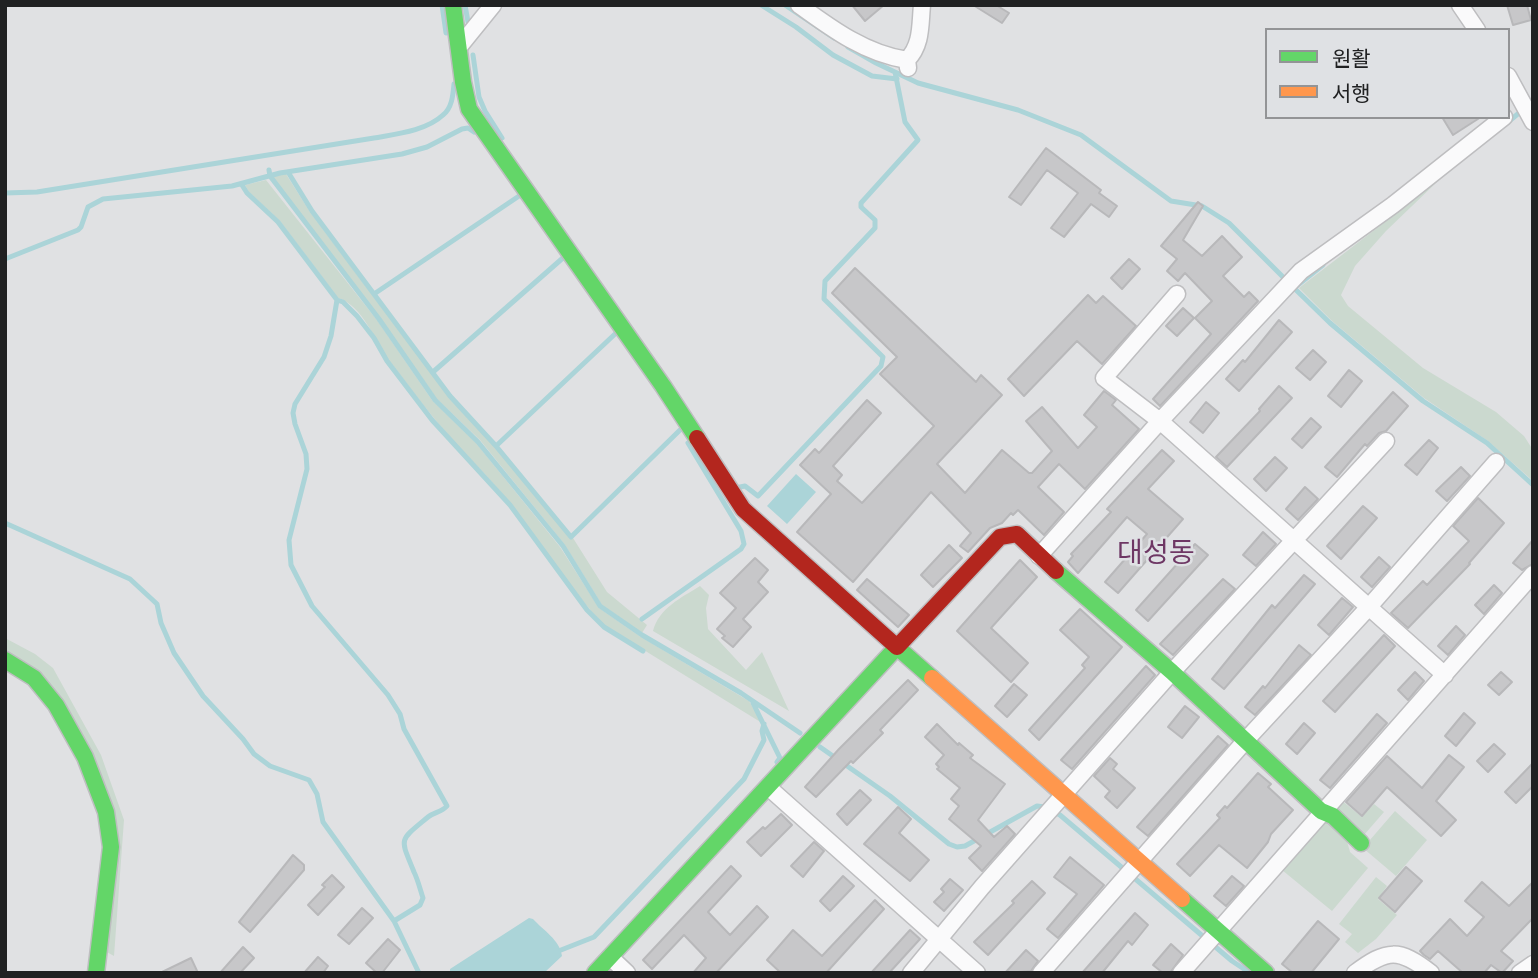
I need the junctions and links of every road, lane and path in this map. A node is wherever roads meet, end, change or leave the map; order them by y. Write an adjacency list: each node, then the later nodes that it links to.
1 (453, 5): 7 (street)
2 (493, 5): 7 (street)
3 (799, 5): 4 (street)
4 (922, 5)
5 (1460, 5): 6 (street)
6 (1476, 28)
7 (459, 47): 21 (street)
8 (1510, 78): 9 (street)
9 (1528, 98): 10 (street); 12 (street)
10 (1510, 112)
11 (1501, 119): 14 (street)
12 (1533, 122)
13 (1177, 294): 14 (street)
14 (1160, 421): 17 (street); 18 (street)
15 (1386, 441): 17 (street)
16 (1496, 462): 20 (street)
17 (1293, 541): 20 (street); 23 (street)
18 (1039, 556): 21 (street); 23 (street)
19 (1533, 574): 24 (street)
20 (1368, 608): 24 (street); 25 (street)
21 (898, 646): 26 (street); 27 (street)
22 (5, 660): 35 (street)
23 (1172, 672): 25 (street); 27 (street)
24 (1445, 676): 28 (street)
25 (1246, 740): 28 (street); 30 (street)
26 (768, 787): 31 (street); 33 (street)
27 (1057, 804): 30 (street); 31 (street)
28 (1321, 811): 29 (street); 32 (street)
29 (1361, 843)
30 (1132, 869): 32 (street); 40 (street)
31 (938, 938): 38 (street); 39 (street)
32 (1212, 938): 41 (street); 42 (street)
33 (610, 957): 36 (street); 37 (street)
34 (1533, 964): 45 (street)
35 (96, 973)
36 (596, 973)
37 (627, 973)
38 (911, 973)
39 (977, 973)
40 (1041, 973)
41 (1181, 973)
42 (1266, 973)
43 (1355, 973): 44 (street)
44 (1431, 973)
45 (1520, 973)

